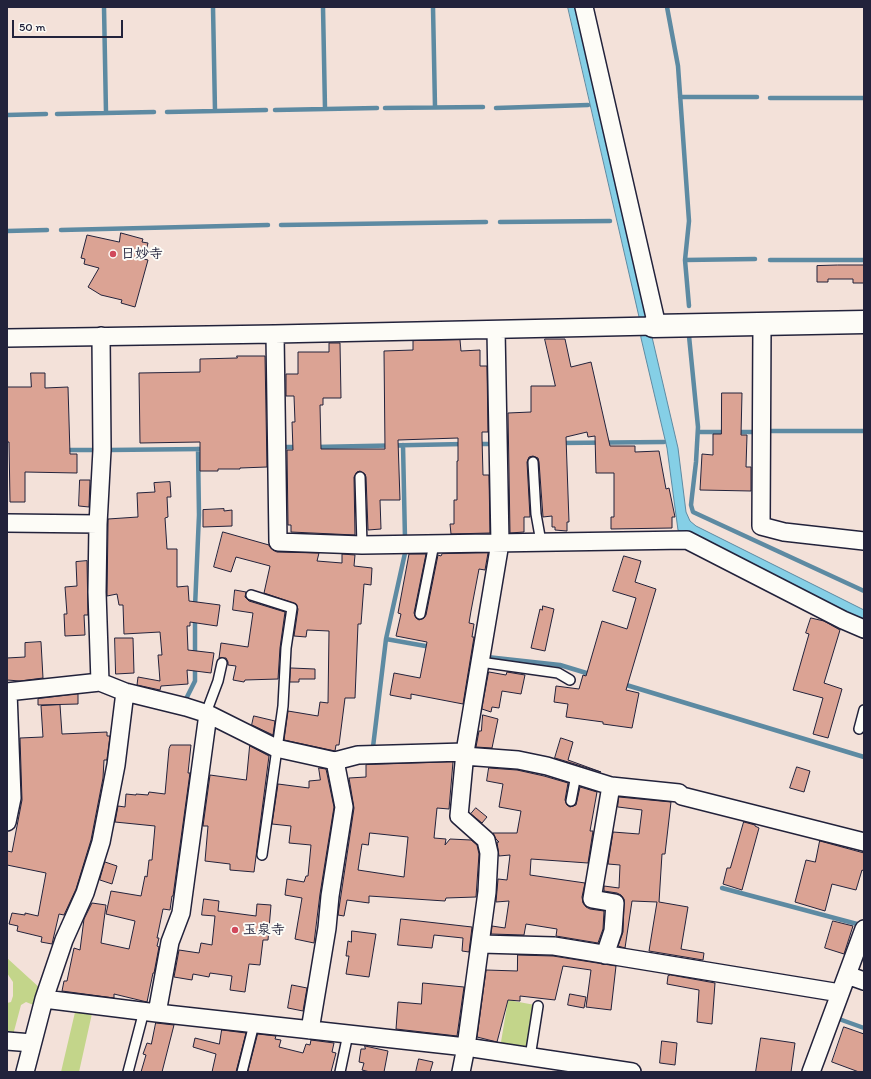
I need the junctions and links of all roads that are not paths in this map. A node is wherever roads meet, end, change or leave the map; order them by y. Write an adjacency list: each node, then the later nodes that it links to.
1 (584, 7): 4 (street)
2 (864, 322): 3 (street)
3 (762, 324): 4 (street); 13 (street)
4 (649, 326): 5 (street)
5 (496, 330): 6 (street); 15 (street)
6 (274, 334): 7 (street); 17 (street)
7 (101, 336): 8 (street); 12 (street)
8 (7, 338)
9 (533, 462): 14 (lane)
10 (360, 477): 17 (lane)
11 (7, 523): 12 (street)
12 (98, 524): 24 (street)
13 (864, 541)
14 (541, 542): 15 (street); 20 (street)
15 (500, 543): 16 (street); 21 (street)
16 (434, 544): 17 (street); 19 (lane)
17 (362, 545)
18 (251, 595): 30 (lane)
19 (420, 614)
20 (864, 629)
21 (480, 662): 23 (lane); 31 (street)
22 (222, 663): 28 (lane)
23 (570, 680)
24 (100, 682): 25 (street); 26 (street)
25 (7, 692): 36 (street)
26 (125, 692): 28 (street); 45 (street)
27 (864, 710): 29 (lane)
28 (207, 714): 30 (street); 47 (street)
29 (859, 729)
30 (276, 748): 32 (street); 38 (lane)
31 (464, 754): 32 (street); 33 (street); 40 (street)
32 (335, 760): 49 (street)
33 (576, 775): 34 (street); 35 (lane)
34 (611, 786): 37 (street); 41 (street)
35 (571, 801)
36 (7, 822)
37 (864, 842)
38 (262, 855)
39 (864, 929): 42 (street)
40 (481, 944): 41 (street); 53 (street)
41 (605, 954): 44 (street)
42 (847, 975): 43 (street); 44 (street)
43 (864, 981)
44 (840, 993): 61 (street)
45 (44, 999): 47 (street); 52 (street)
46 (538, 1006): 54 (lane)
47 (150, 1012): 48 (street); 56 (lane)
48 (254, 1024): 49 (street); 57 (lane)
49 (310, 1030): 50 (street)
50 (348, 1034): 53 (street); 58 (lane)
51 (7, 1041): 52 (street)
52 (32, 1043): 55 (street)
53 (466, 1047): 54 (street); 59 (street)
54 (530, 1057): 60 (street)
55 (25, 1072)
56 (128, 1072)
57 (242, 1072)
58 (340, 1072)
59 (461, 1072)
60 (632, 1072)
61 (811, 1072)

